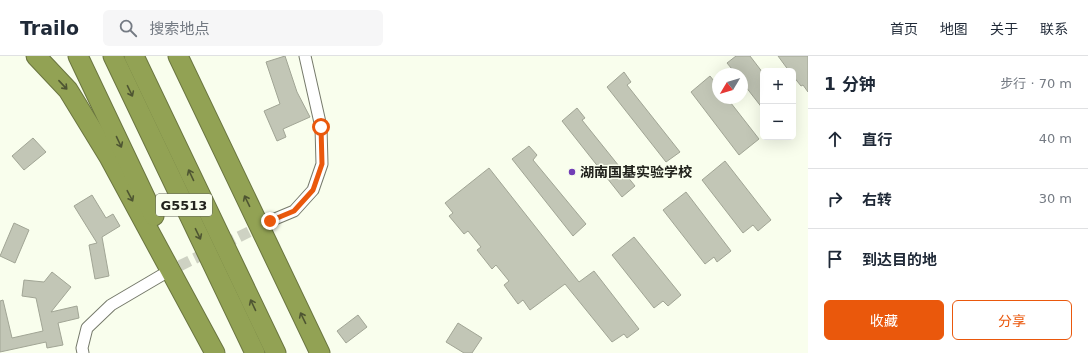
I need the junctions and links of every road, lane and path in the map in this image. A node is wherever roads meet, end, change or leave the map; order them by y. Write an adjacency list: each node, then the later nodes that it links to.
1 (36, 56): 12 (highway, one-way to 12)
2 (78, 56): 13 (highway, one-way to 13)
3 (113, 56): 14 (highway, G5513, one-way to 14)
4 (134, 56): 15 (highway, G5513, one-way to 4)
5 (178, 56): 8 (highway)
6 (183, 56): 8 (highway)
7 (305, 56): 9 (street)
8 (200, 102): 16 (highway, one-way to 8)
9 (270, 221)
10 (162, 275): 11 (street)
11 (83, 353)
12 (215, 353)
13 (221, 353)
14 (256, 353)
15 (276, 353)
16 (320, 353)

